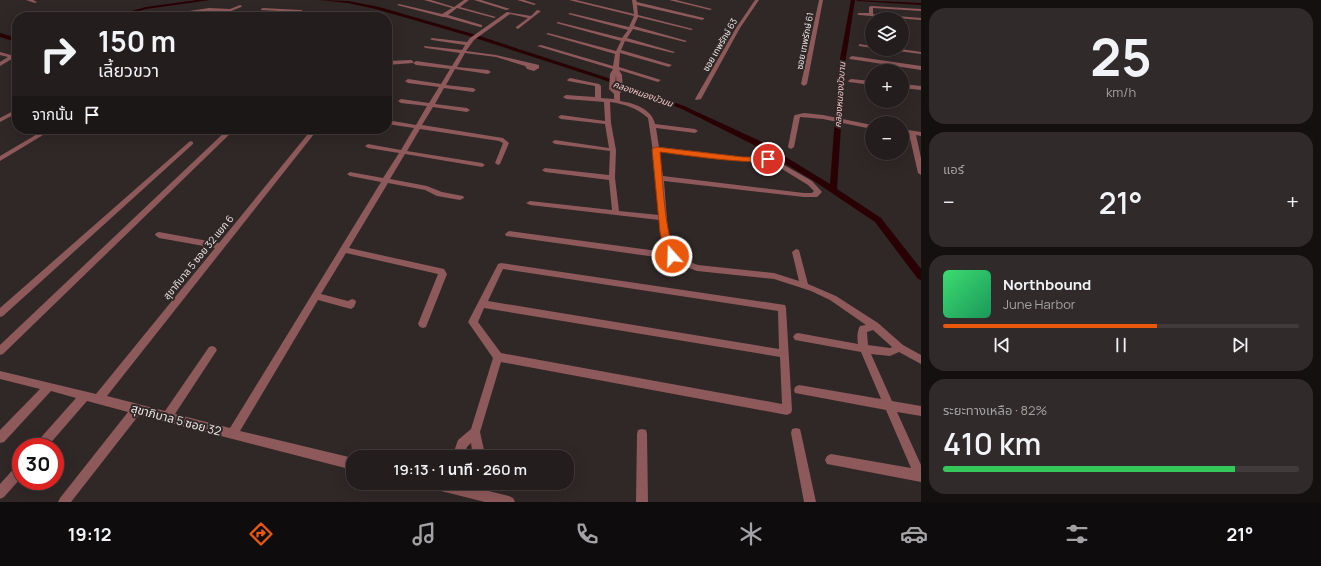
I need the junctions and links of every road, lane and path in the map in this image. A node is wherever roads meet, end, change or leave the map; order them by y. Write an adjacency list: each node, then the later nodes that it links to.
1 (28, 0): 11 (street)
2 (426, 0): 16 (street)
3 (467, 0): 16 (street)
4 (476, 0): 18 (street)
5 (519, 0): 13 (street)
6 (571, 0): 31 (street)
7 (628, 0): 12 (street)
8 (671, 0): 19 (street)
9 (757, 0): 79 (street, ซอย เทพรักษ์ 63)
10 (821, 0): 72 (street, ซอย เทพรักษ์ 61)
11 (35, 2)
12 (634, 2): 31 (street); 35 (street)
13 (534, 4)
14 (399, 5): 30 (street)
15 (240, 6): 20 (street)
16 (456, 7): 30 (street); 32 (street)
17 (263, 9): 25 (street)
18 (508, 9)
19 (710, 9)
20 (231, 10): 23 (street); 24 (street)
21 (539, 10): 33 (street)
22 (921, 10): 26 (street)
23 (188, 12)
24 (226, 12)
25 (300, 12)
26 (871, 12)
27 (570, 14): 40 (street)
28 (859, 14): 29 (street)
29 (865, 14)
30 (444, 15): 38 (street)
31 (636, 16): 40 (street); 41 (street)
32 (494, 17)
33 (531, 17): 39 (street); 43 (street)
34 (909, 18): 36 (street)
35 (702, 19)
36 (921, 19)
37 (558, 24): 45 (street)
38 (480, 26)
39 (518, 28)
40 (631, 28): 45 (street); 46 (street)
41 (691, 29)
42 (548, 34): 52 (street)
43 (473, 39): 44 (street); 51 (street)
44 (432, 40)
45 (624, 40): 52 (street); 53 (street)
46 (685, 41)
47 (861, 45): 49 (street)
48 (539, 46): 65 (street)
49 (865, 46)
50 (426, 47): 51 (street)
51 (464, 52): 61 (street); 63 (street)
52 (618, 52): 62 (street); 65 (street)
53 (673, 52)
54 (909, 52): 56 (street)
55 (0, 53): 60 (street)
56 (919, 53): 58 (street)
57 (852, 58): 64 (street)
58 (921, 59)
59 (392, 63): 63 (street)
60 (0, 64)
61 (528, 65)
62 (669, 65)
63 (454, 68): 66 (street); 73 (street)
64 (921, 68)
65 (616, 69): 68 (street); 77 (street); 77 (street)
66 (488, 72)
67 (570, 80): 80 (street)
68 (658, 80)
69 (408, 81): 73 (street)
70 (851, 81): 71 (street)
71 (865, 82)
72 (804, 84)
73 (443, 86): 76 (street); 84 (street)
74 (909, 87): 75 (street)
75 (921, 88)
76 (472, 90)
77 (617, 93): 83 (street)
78 (566, 97): 80 (street)
79 (698, 99)
80 (598, 100): 82 (street)
81 (400, 101): 84 (street)
82 (607, 101): 83 (street); 90 (street)
83 (617, 102): 91 (street)
84 (432, 105): 85 (street); 93 (street)
85 (467, 110)
86 (12, 114): 88 (street)
87 (561, 117): 90 (street)
88 (0, 120)
89 (392, 123): 93 (street)
90 (608, 123): 106 (street)
91 (653, 126): 94 (street); 105 (street)
92 (865, 126): 104 (street)
93 (419, 127): 107 (street); 109 (street)
94 (695, 131)
95 (909, 132): 96 (street)
96 (912, 133): 100 (street); 112 (street)
97 (41, 134): 108 (street)
98 (227, 134): 138 (street)
99 (311, 134): 123 (street, สุขาภิบาล 5 ซอย 32 แยก 6)
100 (921, 134)
101 (555, 142): 106 (street)
102 (191, 143): 131 (street)
103 (368, 146): 107 (street)
104 (791, 147)
105 (656, 149): 115 (street); 115 (street)
106 (613, 150): 114 (street)
107 (404, 152): 110 (street); 116 (street)
108 (0, 158)
109 (498, 163)
110 (482, 166)
111 (546, 170): 114 (street)
112 (921, 173)
113 (350, 174): 116 (street)
114 (612, 178): 119 (street)
115 (660, 178): 120 (street)
116 (386, 181): 117 (street); 124 (street)
117 (460, 198)
118 (530, 203): 119 (street)
119 (616, 213): 120 (street)
120 (662, 218): 126 (street)
121 (509, 234): 126 (street)
122 (159, 235): 123 (street)
123 (221, 246): 146 (street, สุขาภิบาล 5 ซอย 32 แยก 6)
124 (344, 250): 128 (street); 132 (street)
125 (796, 252): 127 (street)
126 (672, 256): 127 (street)
127 (804, 285): 133 (street)
128 (316, 296): 129 (street); 153 (street)
129 (352, 302)
130 (482, 304): 139 (street); 139 (street); 140 (street)
131 (0, 314)
132 (424, 324)
133 (875, 326): 135 (street); 136 (street)
134 (798, 337): 135 (street)
135 (864, 348): 136 (street); 147 (street)
136 (900, 348): 141 (street)
137 (212, 350): 150 (street)
138 (0, 351)
139 (784, 354): 140 (street)
140 (498, 358): 151 (street)
141 (921, 360)
142 (0, 375): 143 (street, สุขาภิบาล 5 ซอย 32)
143 (49, 386): 145 (street, สุขาภิบาล 5 ซอย 32); 155 (street)
144 (799, 390): 147 (street)
145 (85, 395): 146 (street, สุขาภิบาล 5 ซอย 32); 156 (street)
146 (99, 398): 148 (street, สุขาภิบาล 5 ซอย 32)
147 (889, 406): 149 (street); 161 (street)
148 (137, 409): 150 (street, สุขาภิบาล 5 ซอย 32); 165 (street)
149 (921, 411)
150 (167, 417): 153 (street, สุขาภิบาล 5 ซอย 32)
151 (475, 432): 157 (street); 158 (street)
152 (796, 432): 168 (street)
153 (232, 434): 160 (street, สุขาภิบาล 5 ซอย 32)
154 (642, 434): 167 (street)
155 (0, 438)
156 (48, 438)
157 (460, 450)
158 (478, 450)
159 (831, 460): 161 (street)
160 (346, 462)
161 (920, 476)
162 (12, 479): 164 (street)
163 (476, 490): 166 (street)
164 (0, 493)
165 (64, 502)
166 (509, 502)
167 (642, 502)
168 (810, 502)

